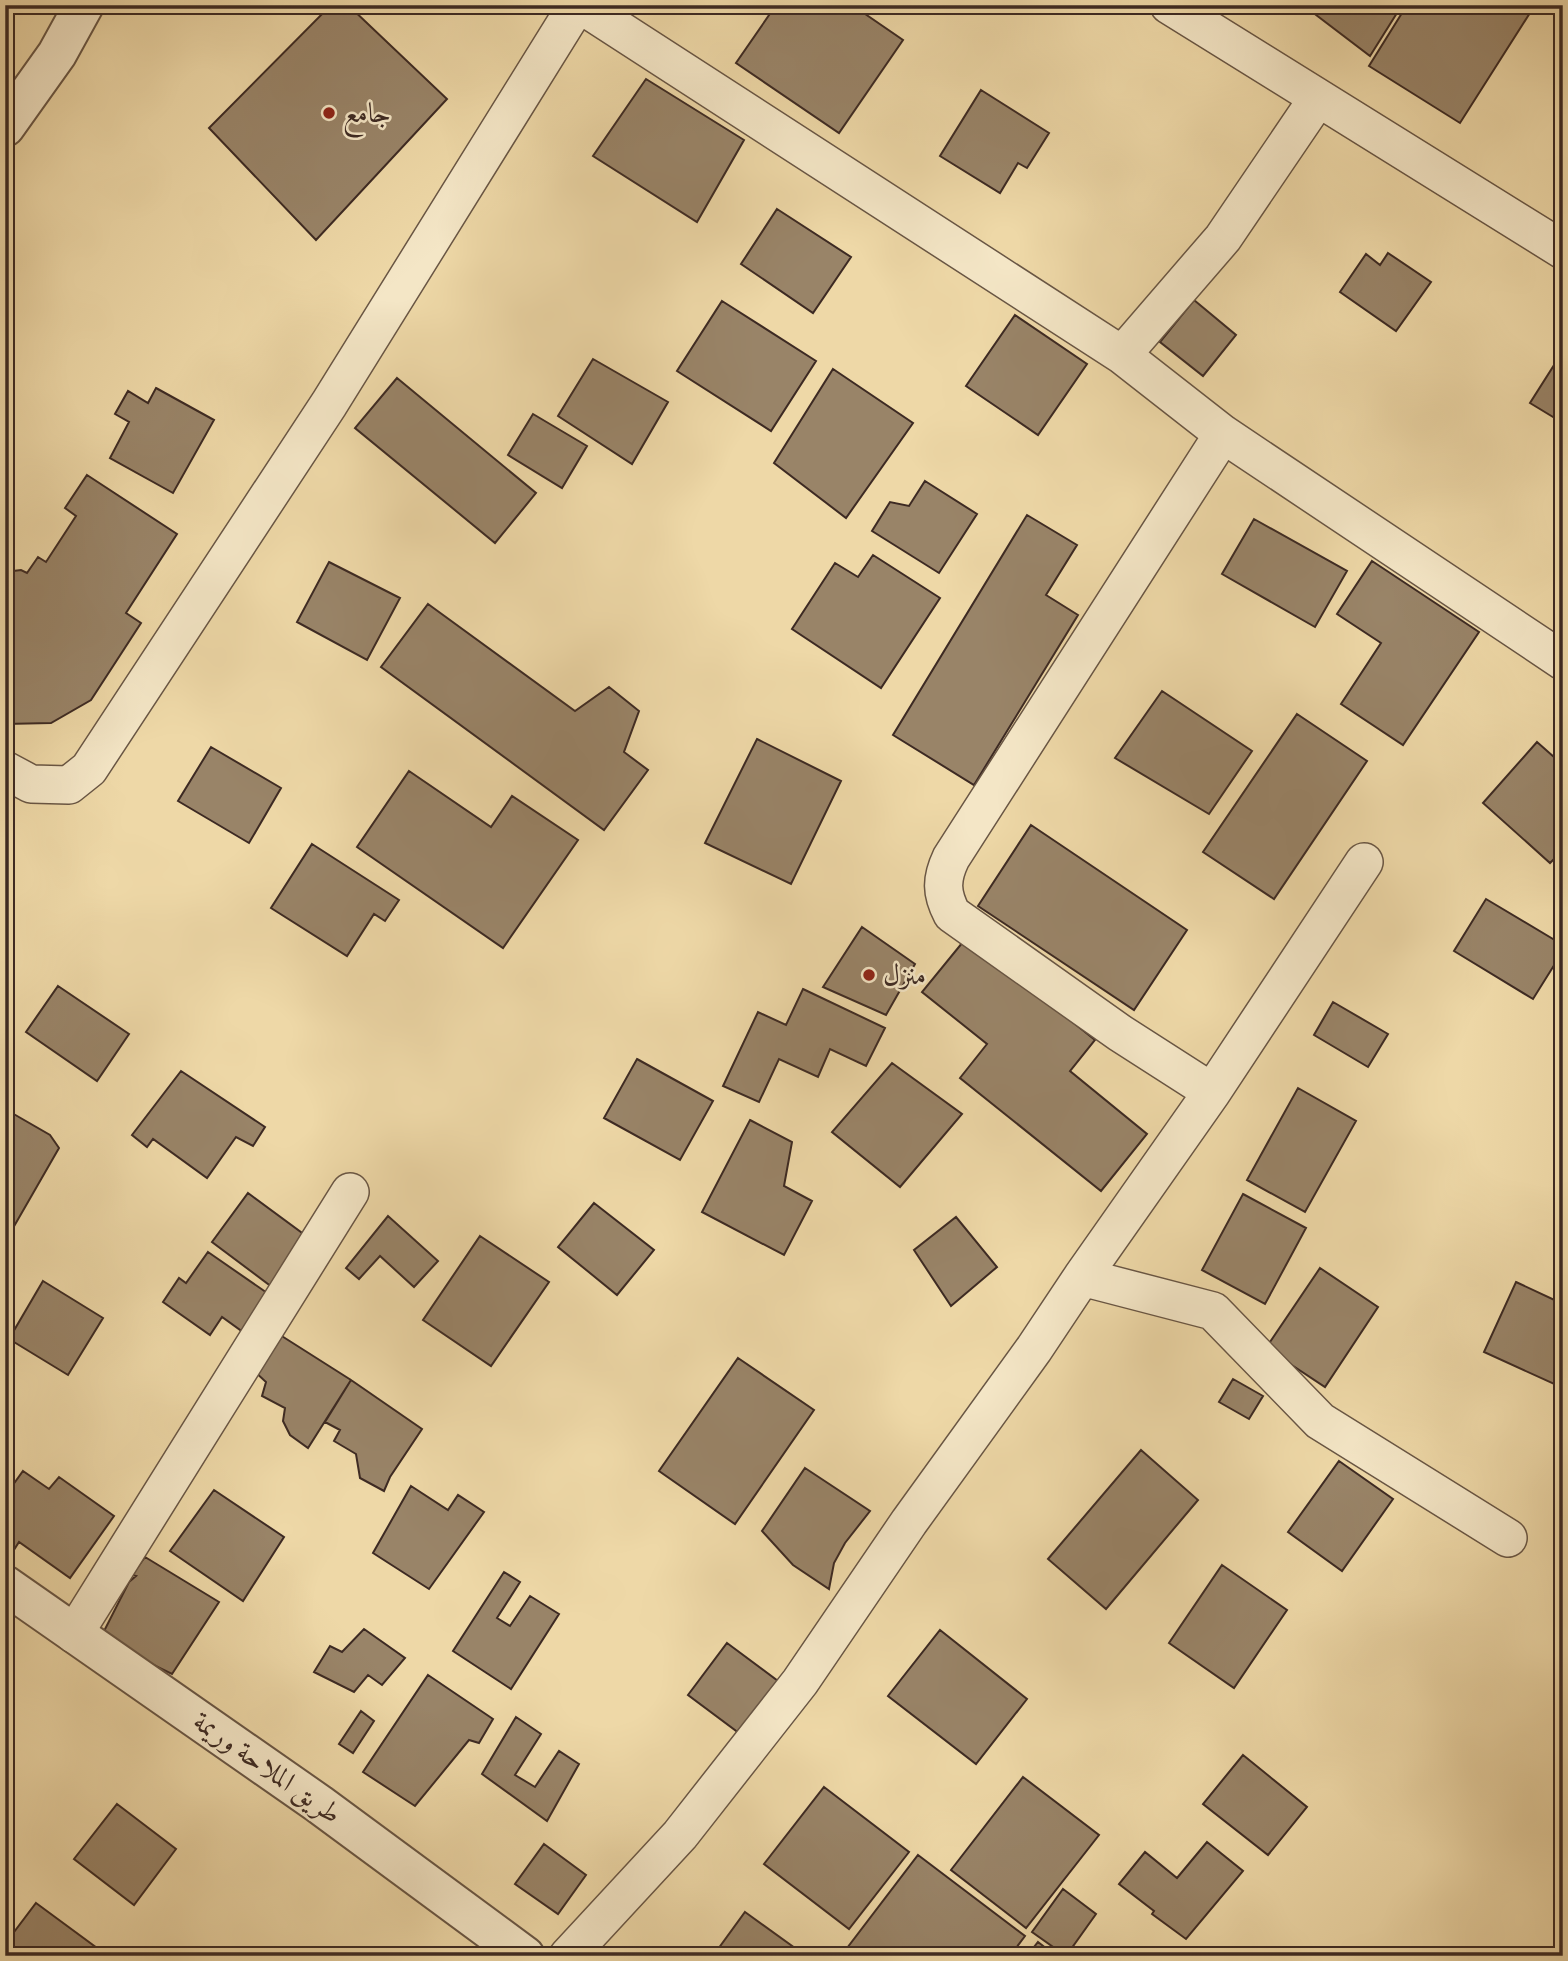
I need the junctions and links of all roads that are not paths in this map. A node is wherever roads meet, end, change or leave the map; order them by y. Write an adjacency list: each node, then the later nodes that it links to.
1 (84, 5): 5 (street)
2 (579, 5): 7 (street); 10 (street)
3 (1169, 5): 4 (street)
4 (1318, 97): 6 (street); 7 (street)
5 (5, 127)
6 (1563, 250)
7 (1122, 355): 8 (street)
8 (1223, 433): 9 (street); 12 (street)
9 (1563, 661)
10 (5, 770)
11 (1364, 862): 12 (street)
12 (1212, 1092): 14 (street)
13 (350, 1192): 17 (street)
14 (1082, 1277): 15 (street); 19 (street)
15 (1508, 1538)
16 (5, 1585): 17 (street, طريق الملاحة وريمة)
17 (74, 1634): 18 (street, طريق الملاحة وريمة)
18 (525, 1956)
19 (568, 1956)

